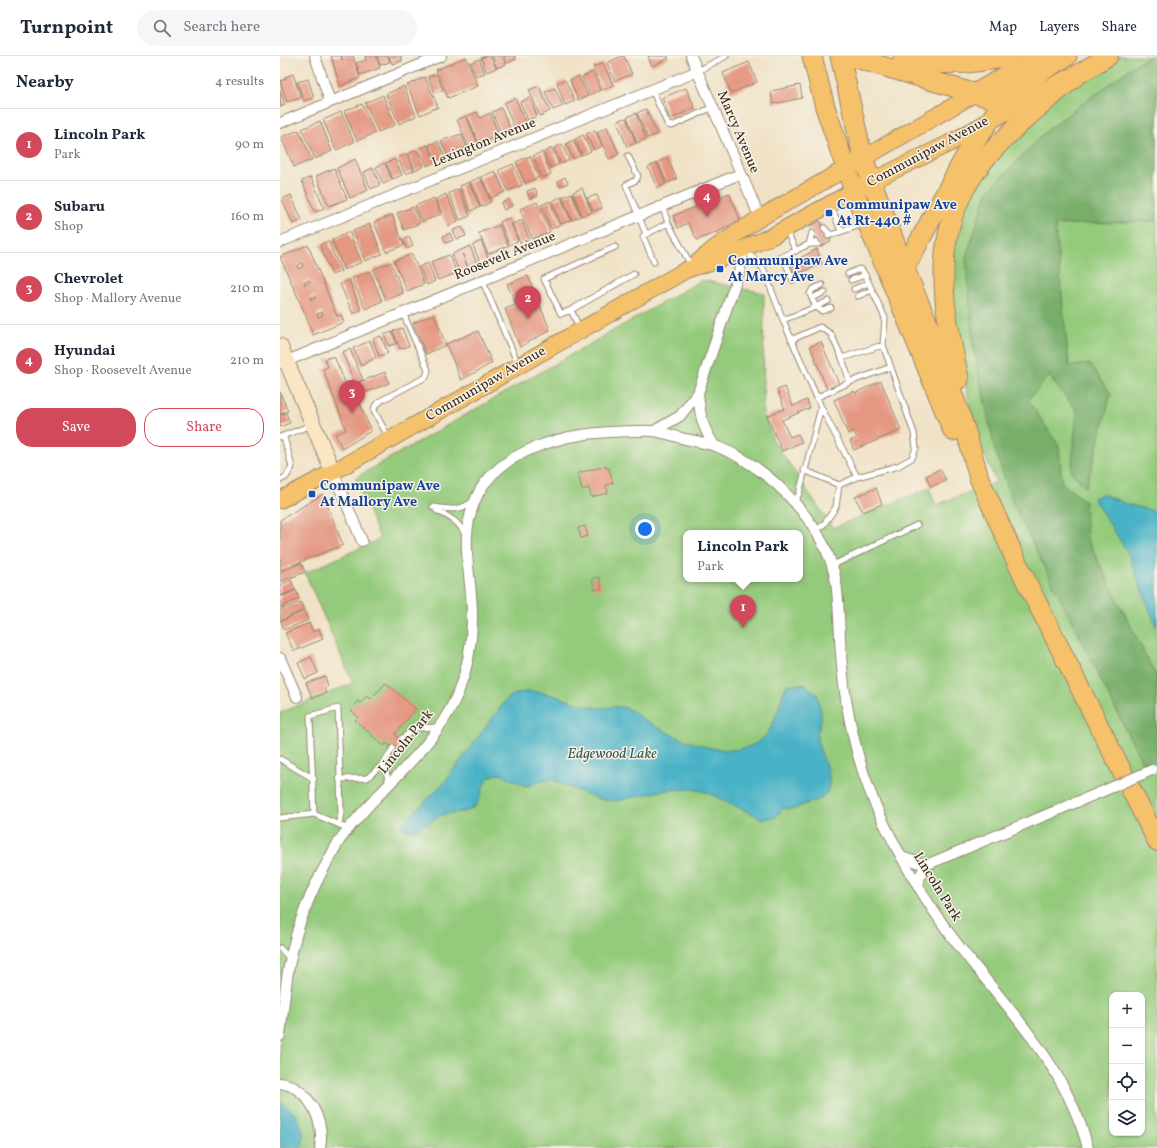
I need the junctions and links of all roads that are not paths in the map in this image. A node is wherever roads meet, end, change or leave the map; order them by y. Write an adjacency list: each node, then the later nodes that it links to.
1 (315, 56): 19 (street)
2 (438, 56): 19 (street)
3 (692, 56): 13 (street, Marcy Avenue)
4 (726, 56): 13 (lane)
5 (812, 56): 25 (highway)
6 (840, 56): 24 (highway)
7 (848, 56): 16 (highway)
8 (903, 56): 9 (highway)
9 (1010, 56)
10 (1041, 56): 16 (highway, Communipaw Avenue)
11 (1067, 56): 17 (highway)
12 (1108, 56): 14 (highway)
13 (698, 71): 15 (street, Lexington Avenue); 20 (street, Marcy Avenue)
14 (1077, 75): 18 (highway, Communipaw Avenue); 85 (highway)
15 (652, 90): 20 (lane); 40 (street, Lexington Avenue)
16 (976, 93): 17 (highway); 24 (main road, Communipaw Avenue)
17 (1005, 99): 18 (highway); 21 (highway)
18 (1026, 100): 21 (main road, Communipaw Avenue)
19 (330, 102): 22 (street)
20 (712, 107): 26 (street, Marcy Avenue)
21 (989, 120): 27 (main road, Communipaw Avenue); 50 (highway)
22 (280, 123)
23 (628, 156): 31 (lane)
24 (863, 158): 25 (main road, Communipaw Avenue); 27 (highway)
25 (846, 169): 28 (highway); 32 (main road, Communipaw Avenue)
26 (740, 174): 30 (street, Roosevelt Avenue); 32 (street, Marcy Avenue)
27 (872, 181): 28 (main road, Communipaw Avenue); 50 (highway)
28 (854, 191): 29 (main road, Communipaw Avenue); 34 (highway)
29 (830, 204): 36 (main road, Communipaw Avenue); 37 (lane)
30 (662, 205): 31 (street, Roosevelt Avenue); 33 (lane)
31 (640, 215): 39 (lane); 54 (street, Roosevelt Avenue)
32 (760, 218): 49 (main road, Communipaw Avenue)
33 (668, 223): 39 (lane); 49 (lane)
34 (867, 224): 37 (lane); 60 (highway)
35 (824, 228): 37 (lane)
36 (785, 229): 44 (main road, Communipaw Avenue); 45 (lane)
37 (841, 231)
38 (812, 233): 42 (lane)
39 (646, 234): 47 (lane)
40 (280, 242)
41 (817, 243): 42 (lane)
42 (809, 244): 45 (lane)
43 (615, 247): 68 (lane)
44 (744, 249): 48 (lane); 49 (main road, Communipaw Avenue); 80 (street, Lincoln Park)
45 (796, 251): 46 (lane)
46 (783, 257): 48 (lane); 55 (lane)
47 (654, 262)
48 (759, 264): 70 (lane)
49 (692, 267): 71 (main road, Communipaw Avenue)
50 (904, 267): 60 (highway); 85 (highway)
51 (634, 274): 68 (lane)
52 (848, 274): 53 (lane)
53 (865, 275): 56 (lane); 57 (lane)
54 (482, 280): 69 (street, Roosevelt Avenue); 77 (lane)
55 (793, 280)
56 (851, 280)
57 (868, 283): 59 (lane); 61 (lane)
58 (822, 285): 64 (lane)
59 (854, 289)
60 (894, 289): 92 (highway)
61 (872, 290): 63 (lane); 73 (lane)
62 (825, 292): 64 (lane)
63 (858, 296)
64 (812, 298): 66 (lane)
65 (828, 301): 66 (lane)
66 (816, 307): 67 (lane); 70 (lane)
67 (831, 308)
68 (570, 310): 71 (lane)
69 (403, 313): 76 (street, Roosevelt Avenue); 87 (lane)
70 (783, 320): 72 (lane)
71 (581, 330): 77 (main road, Communipaw Avenue)
72 (792, 340): 75 (lane); 81 (lane)
73 (883, 345): 75 (lane); 78 (lane)
74 (280, 346): 76 (street)
75 (842, 358): 79 (lane)
76 (283, 363): 83 (street)
77 (519, 365): 87 (main road, Communipaw Avenue)
78 (890, 367): 79 (lane); 91 (lane)
79 (850, 382): 81 (lane)
80 (698, 393): 84 (street, Lincoln Park); 88 (street, Lincoln Park)
81 (818, 397): 82 (lane)
82 (821, 407): 89 (lane); 91 (lane)
83 (312, 424): 86 (lane); 90 (street)
84 (654, 431): 88 (street, Lincoln Park); 95 (street, Lincoln Park)
85 (966, 432): 92 (highway)
86 (282, 437): 93 (lane)
87 (390, 439): 90 (main road, Communipaw Avenue)
88 (714, 445): 97 (street, Lincoln Park)
89 (804, 470): 94 (lane); 97 (lane)
90 (333, 472): 96 (main road, Communipaw Avenue); 101 (street)
91 (857, 477): 94 (lane)
92 (979, 478): 118 (highway)
93 (280, 480)
94 (839, 485): 99 (lane)
95 (477, 497): 100 (street, Lincoln Park); 100 (lane)
96 (280, 500)
97 (794, 502): 99 (street, Lincoln Park)
98 (917, 526): 102 (lane)
99 (816, 531): 102 (street, Lincoln Park)
100 (466, 536): 105 (street, Lincoln Park)
101 (362, 541)
102 (831, 566): 119 (street, Lincoln Park)
103 (280, 658): 104 (street)
104 (297, 697)
105 (439, 727): 106 (lane); 113 (street, Lincoln Park)
106 (401, 739)
107 (392, 748): 109 (lane)
108 (280, 759): 111 (lane)
109 (384, 763): 112 (lane); 113 (lane)
110 (1154, 769): 120 (street, bridge)
111 (314, 779): 112 (lane); 114 (lane)
112 (339, 779): 116 (lane)
113 (389, 785): 117 (street, Lincoln Park)
114 (314, 814): 115 (lane); 116 (lane)
115 (280, 818)
116 (339, 824): 117 (lane)
117 (349, 829): 123 (street, Lincoln Park)
118 (1157, 841)
119 (901, 857): 120 (street); 121 (street, Lincoln Park)
120 (926, 865): 121 (street)
121 (918, 887): 127 (street, Lincoln Park)
122 (280, 948): 123 (lane)
123 (290, 959): 124 (street, Lincoln Park)
124 (280, 1036)
125 (280, 1083): 126 (street)
126 (320, 1148)
127 (1088, 1148)

